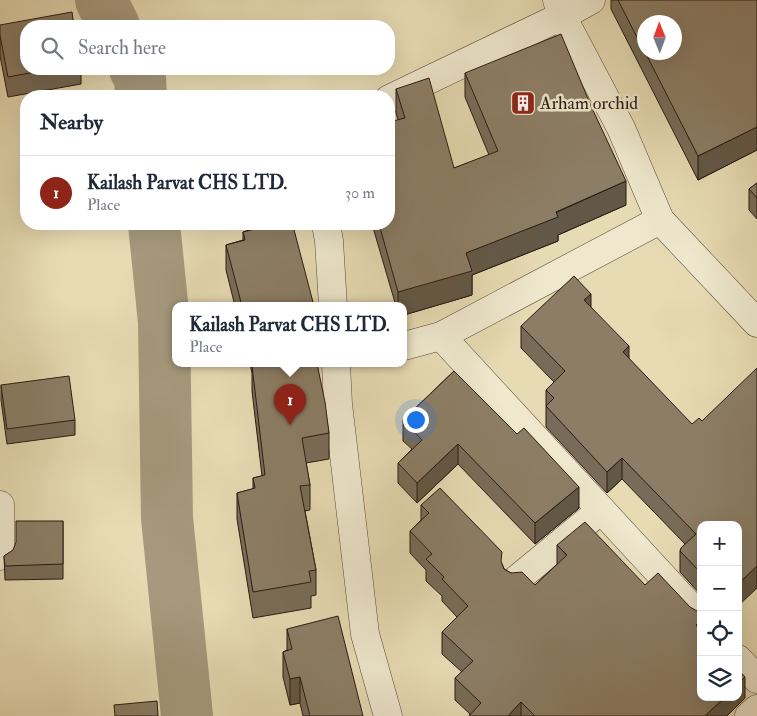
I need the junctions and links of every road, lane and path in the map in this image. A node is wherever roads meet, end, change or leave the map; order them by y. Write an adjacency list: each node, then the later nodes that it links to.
1 (591, 0): 2 (street)
2 (559, 8): 3 (street); 4 (street)
3 (395, 96)
4 (660, 220): 7 (street); 8 (street)
5 (327, 230): 6 (street)
6 (333, 302)
7 (757, 323)
8 (441, 336): 9 (street); 12 (street)
9 (407, 345)
10 (337, 367): 19 (street)
11 (0, 504): 13 (street)
12 (601, 510): 14 (street); 15 (street)
13 (0, 556)
14 (516, 580)
15 (697, 614)
16 (742, 663): 17 (street)
17 (757, 679)
18 (757, 709): 20 (street)
19 (388, 716)
20 (749, 716)

